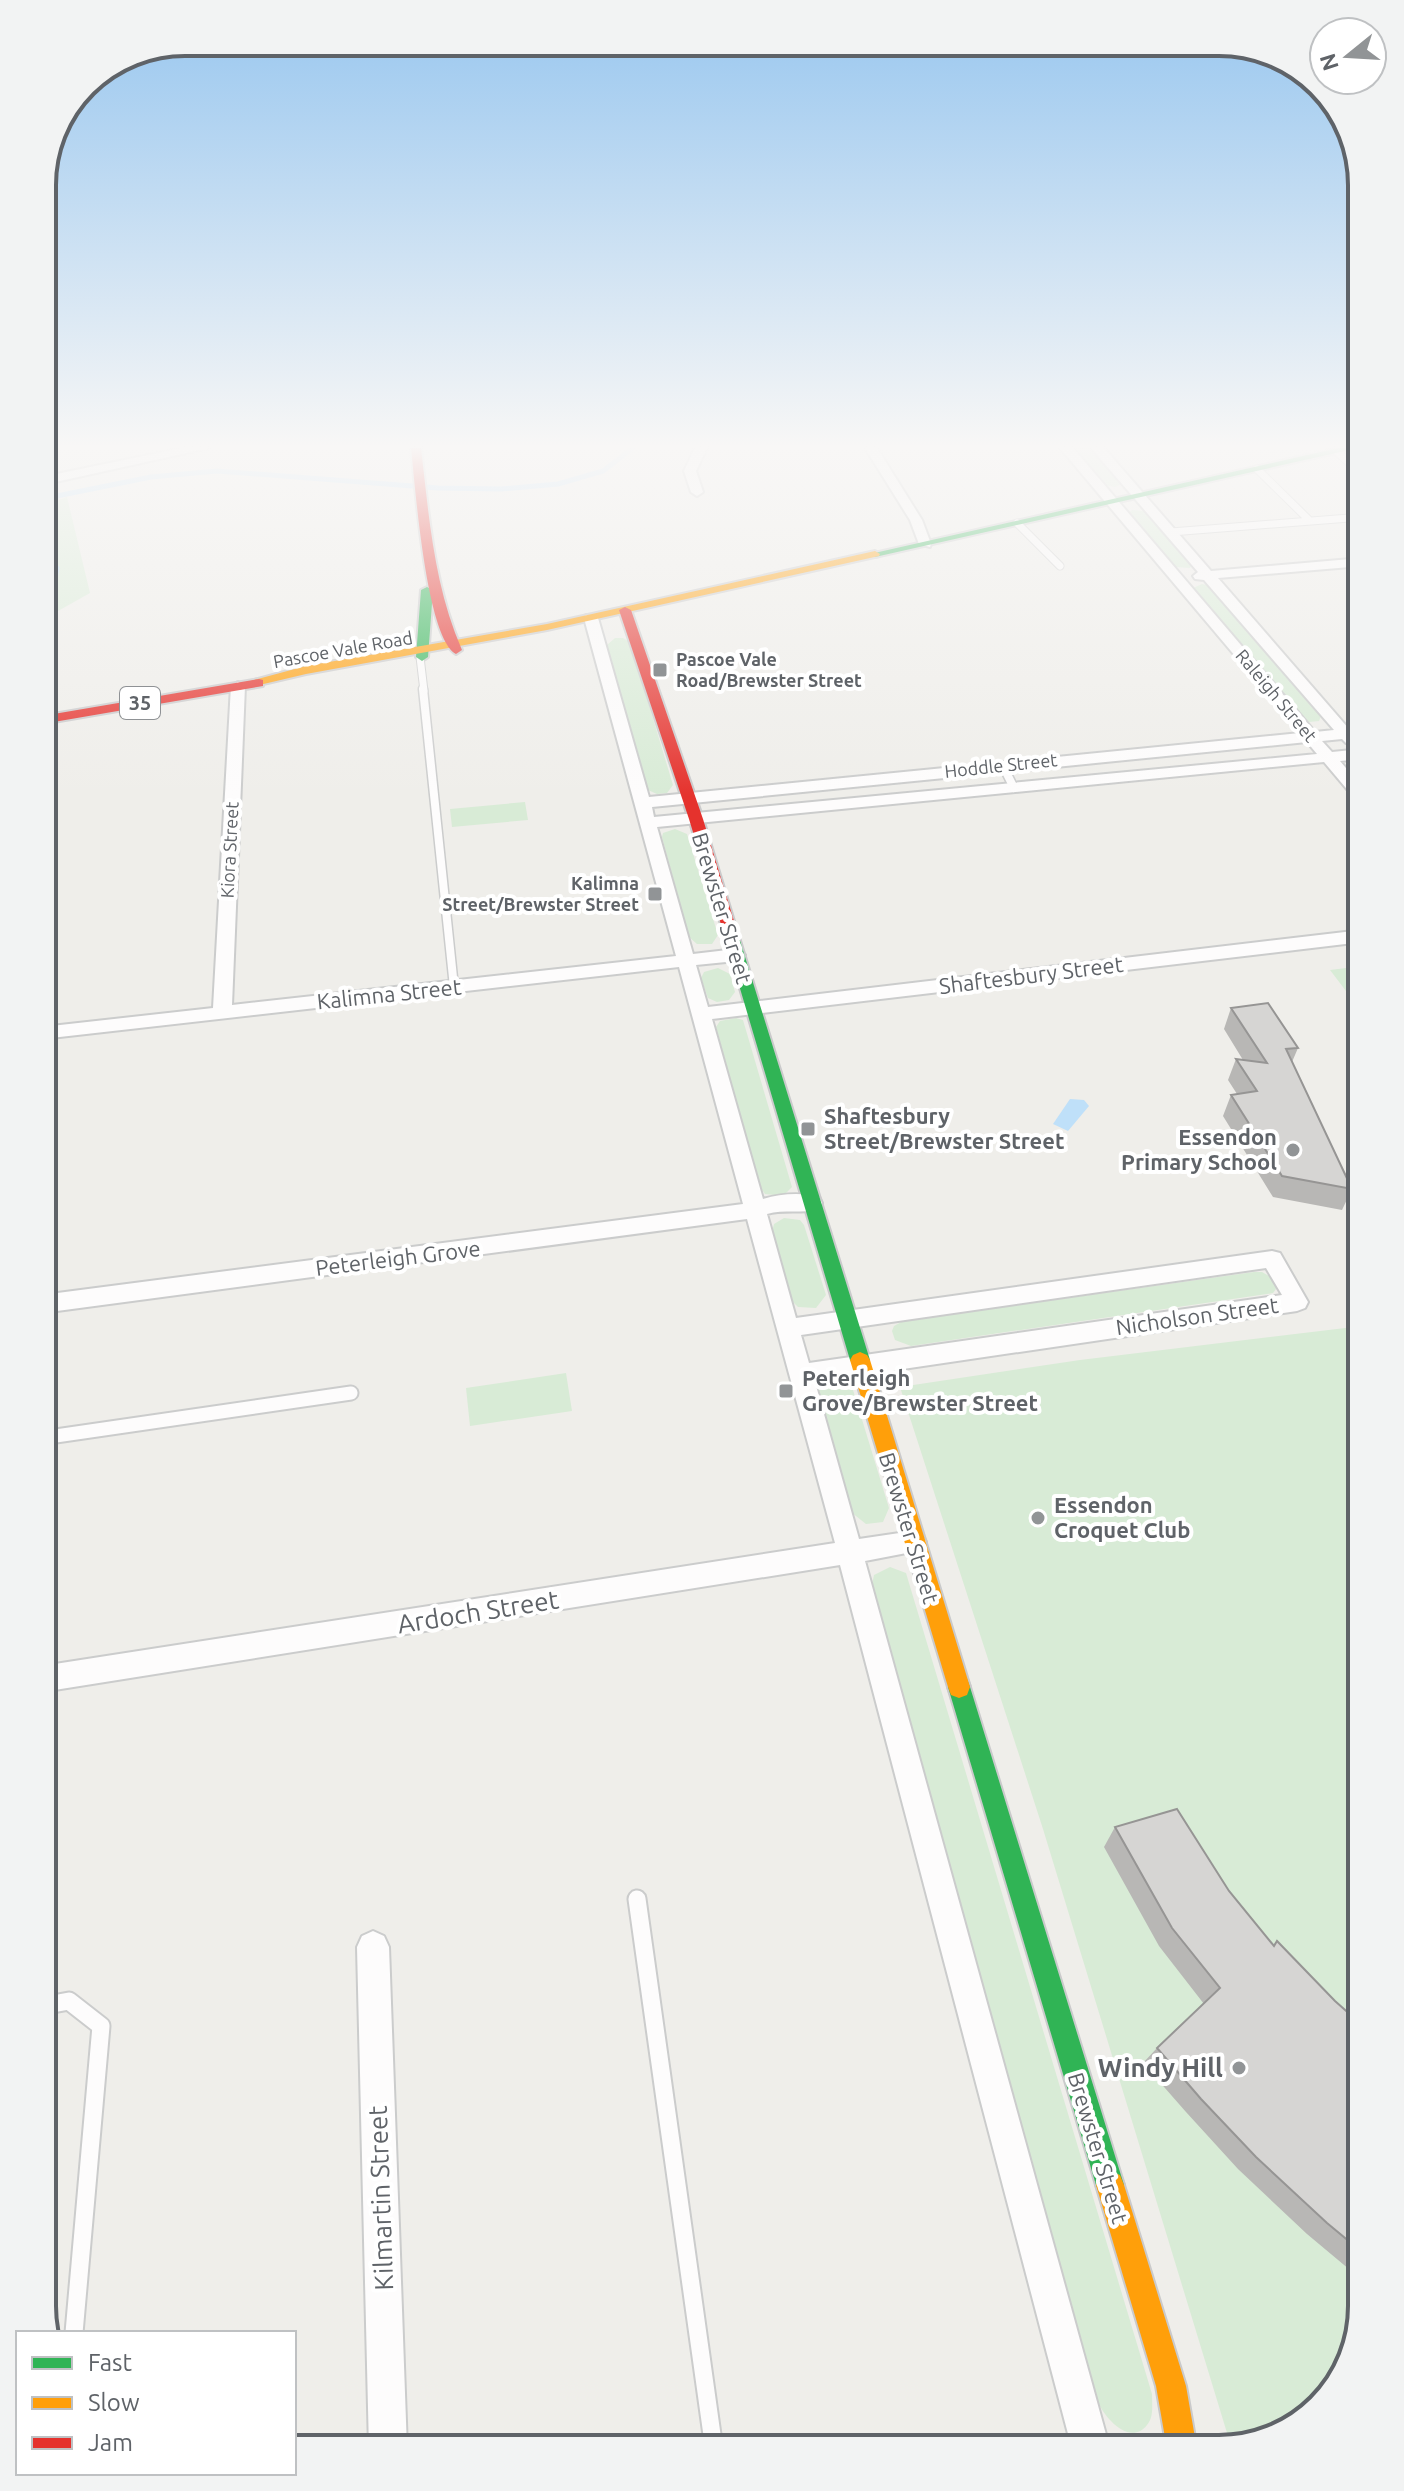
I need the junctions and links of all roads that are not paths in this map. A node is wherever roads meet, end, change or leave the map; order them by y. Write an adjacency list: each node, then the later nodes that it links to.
1 (430, 564): 12 (main road)
2 (431, 564): 11 (main road)
3 (832, 564): 9 (main road, Pascoe Vale Road / 35)
4 (1164, 564): 8 (street, Raleigh Street)
5 (1199, 564): 7 (street, Raleigh Street)
6 (1335, 564): 7 (street)
7 (1208, 575): 8 (street); 15 (street, Raleigh Street)
8 (1176, 578): 17 (street, Raleigh Street)
9 (625, 610): 10 (main road, Pascoe Vale Road / 35); 23 (main road, Brewster Street)
10 (591, 618): 11 (main road, Pascoe Vale Road / 35); 24 (street)
11 (454, 647): 12 (main road, Pascoe Vale Road / 35)
12 (421, 654): 13 (main road, Pascoe Vale Road / 35); 30 (lane)
13 (238, 686): 14 (main road, Pascoe Vale Road / 35); 32 (street, Kiora Street)
14 (56, 720)
15 (1348, 726)
16 (1348, 733): 17 (street, Hoddle Street)
17 (1311, 736): 19 (street, Raleigh Street); 20 (street, Hoddle Street)
18 (1348, 755): 19 (street, Hoddle Street)
19 (1328, 757): 21 (street, Raleigh Street); 22 (street, Hoddle Street)
20 (1003, 766): 22 (lane); 23 (street, Hoddle Street)
21 (1348, 781)
22 (1014, 788): 25 (street, Hoddle Street)
23 (689, 798): 24 (street, Hoddle Street); 25 (main road, Brewster Street)
24 (641, 803): 26 (street)
25 (696, 819): 26 (street, Hoddle Street); 28 (main road, Brewster Street)
26 (646, 823): 29 (street)
27 (1348, 938): 31 (street, Shaftesbury Street)
28 (736, 955): 29 (street, Kalimna Street); 31 (main road, Brewster Street)
29 (686, 962): 30 (street, Kalimna Street); 33 (street)
30 (454, 987): 32 (street, Kalimna Street)
31 (752, 1008): 33 (street, Shaftesbury Street); 35 (main road, Brewster Street)
32 (222, 1013): 34 (street, Kalimna Street)
33 (700, 1014): 36 (street)
34 (56, 1031)
35 (811, 1203): 36 (street, Peterleigh Grove); 38 (main road, Brewster Street)
36 (754, 1211): 37 (street, Peterleigh Grove); 39 (street)
37 (56, 1302)
38 (846, 1319): 39 (street, Nicholson Street); 40 (main road, Brewster Street); 40 (street, Nicholson Street)
39 (788, 1328): 41 (street)
40 (860, 1365): 41 (street, Nicholson Street); 44 (main road, Brewster Street)
41 (801, 1374): 45 (street)
42 (351, 1393): 43 (lane)
43 (56, 1436)
44 (913, 1542): 45 (street, Ardoch Street); 54 (main road, Brewster Street)
45 (850, 1552): 46 (street, Ardoch Street); 53 (street)
46 (56, 1677)
47 (637, 1899): 52 (lane)
48 (373, 1947): 51 (street, Kilmartin Street)
49 (56, 2003): 50 (lane)
50 (74, 2331)
51 (388, 2435)
52 (712, 2435)
53 (1094, 2435)
54 (1179, 2435)

